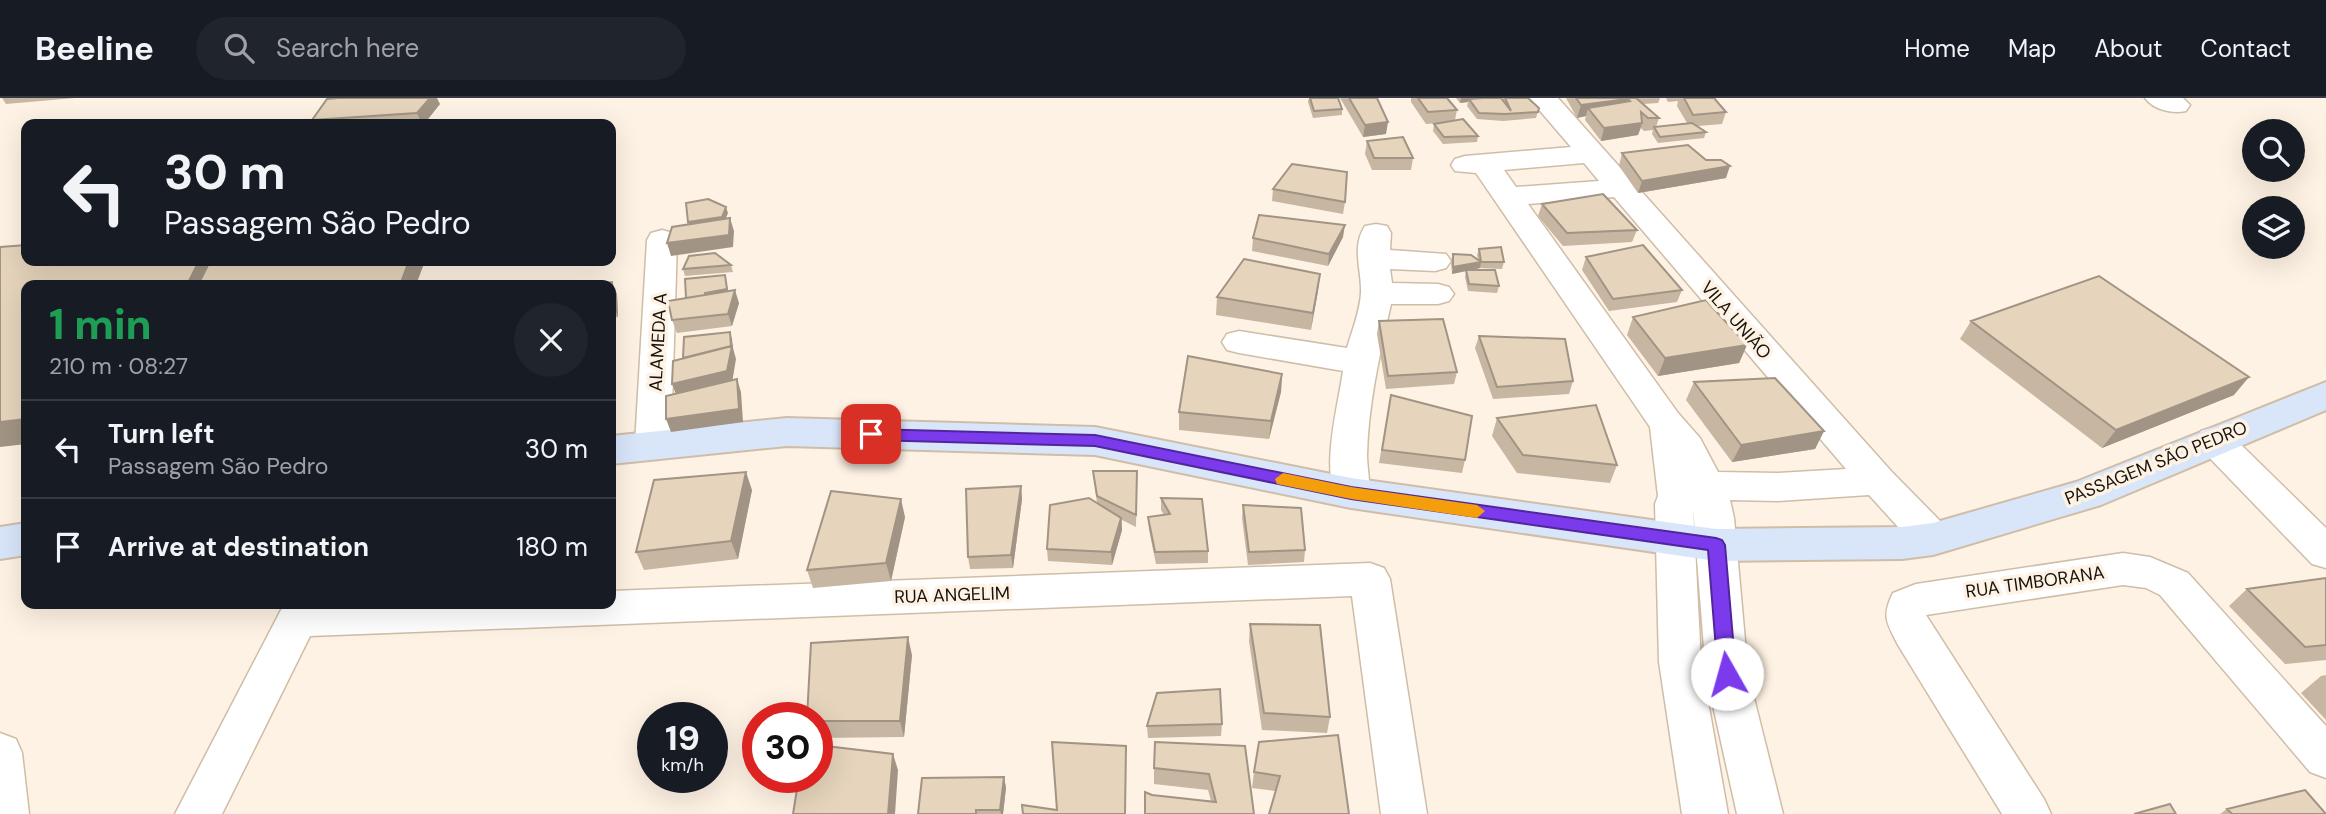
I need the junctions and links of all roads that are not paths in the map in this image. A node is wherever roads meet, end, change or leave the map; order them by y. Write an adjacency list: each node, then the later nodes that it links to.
1 (1543, 98): 2 (street, VILA UNIÃO)
2 (1592, 155): 3 (street, VILA UNIÃO); 4 (street)
3 (1621, 188): 4 (street); 16 (street, VILA UNIÃO)
4 (1508, 197): 12 (street)
5 (662, 240): 14 (street, ALAMEDA A)
6 (1435, 261): 7 (street)
7 (1377, 293): 8 (street); 10 (street)
8 (1438, 293)
9 (1239, 342): 10 (street)
10 (1361, 362): 18 (street)
11 (2326, 396): 13 (street, PASSAGEM SÃO PEDRO)
12 (1665, 422): 17 (street); 19 (street)
13 (2214, 440): 20 (street, PASSAGEM SÃO PEDRO); 24 (street)
14 (653, 444): 15 (street, PASSAGEM SÃO PEDRO); 18 (street, PASSAGEM SÃO PEDRO)
15 (616, 449)
16 (1878, 481): 17 (street); 20 (street, VILA UNIÃO)
17 (1707, 486): 23 (street)
18 (1351, 493): 19 (street, PASSAGEM SÃO PEDRO)
19 (1676, 539): 23 (street, PASSAGEM SÃO PEDRO); 27 (street)
20 (1933, 539): 23 (street, PASSAGEM SÃO PEDRO)
21 (21, 540): 22 (street)
22 (0, 543)
23 (1716, 545): 28 (street)
24 (2326, 553)
25 (616, 608): 33 (street, RUA ANGELIM)
26 (585, 609): 32 (street, RUA ANGELIM)
27 (1680, 663): 28 (street); 34 (street)
28 (1727, 674): 35 (street)
29 (0, 753): 31 (street)
30 (2326, 758): 36 (street, RUA TIMBORANA)
31 (6, 814)
32 (198, 814)
33 (1404, 814)
34 (1705, 814)
35 (1760, 814)
36 (2028, 814)

